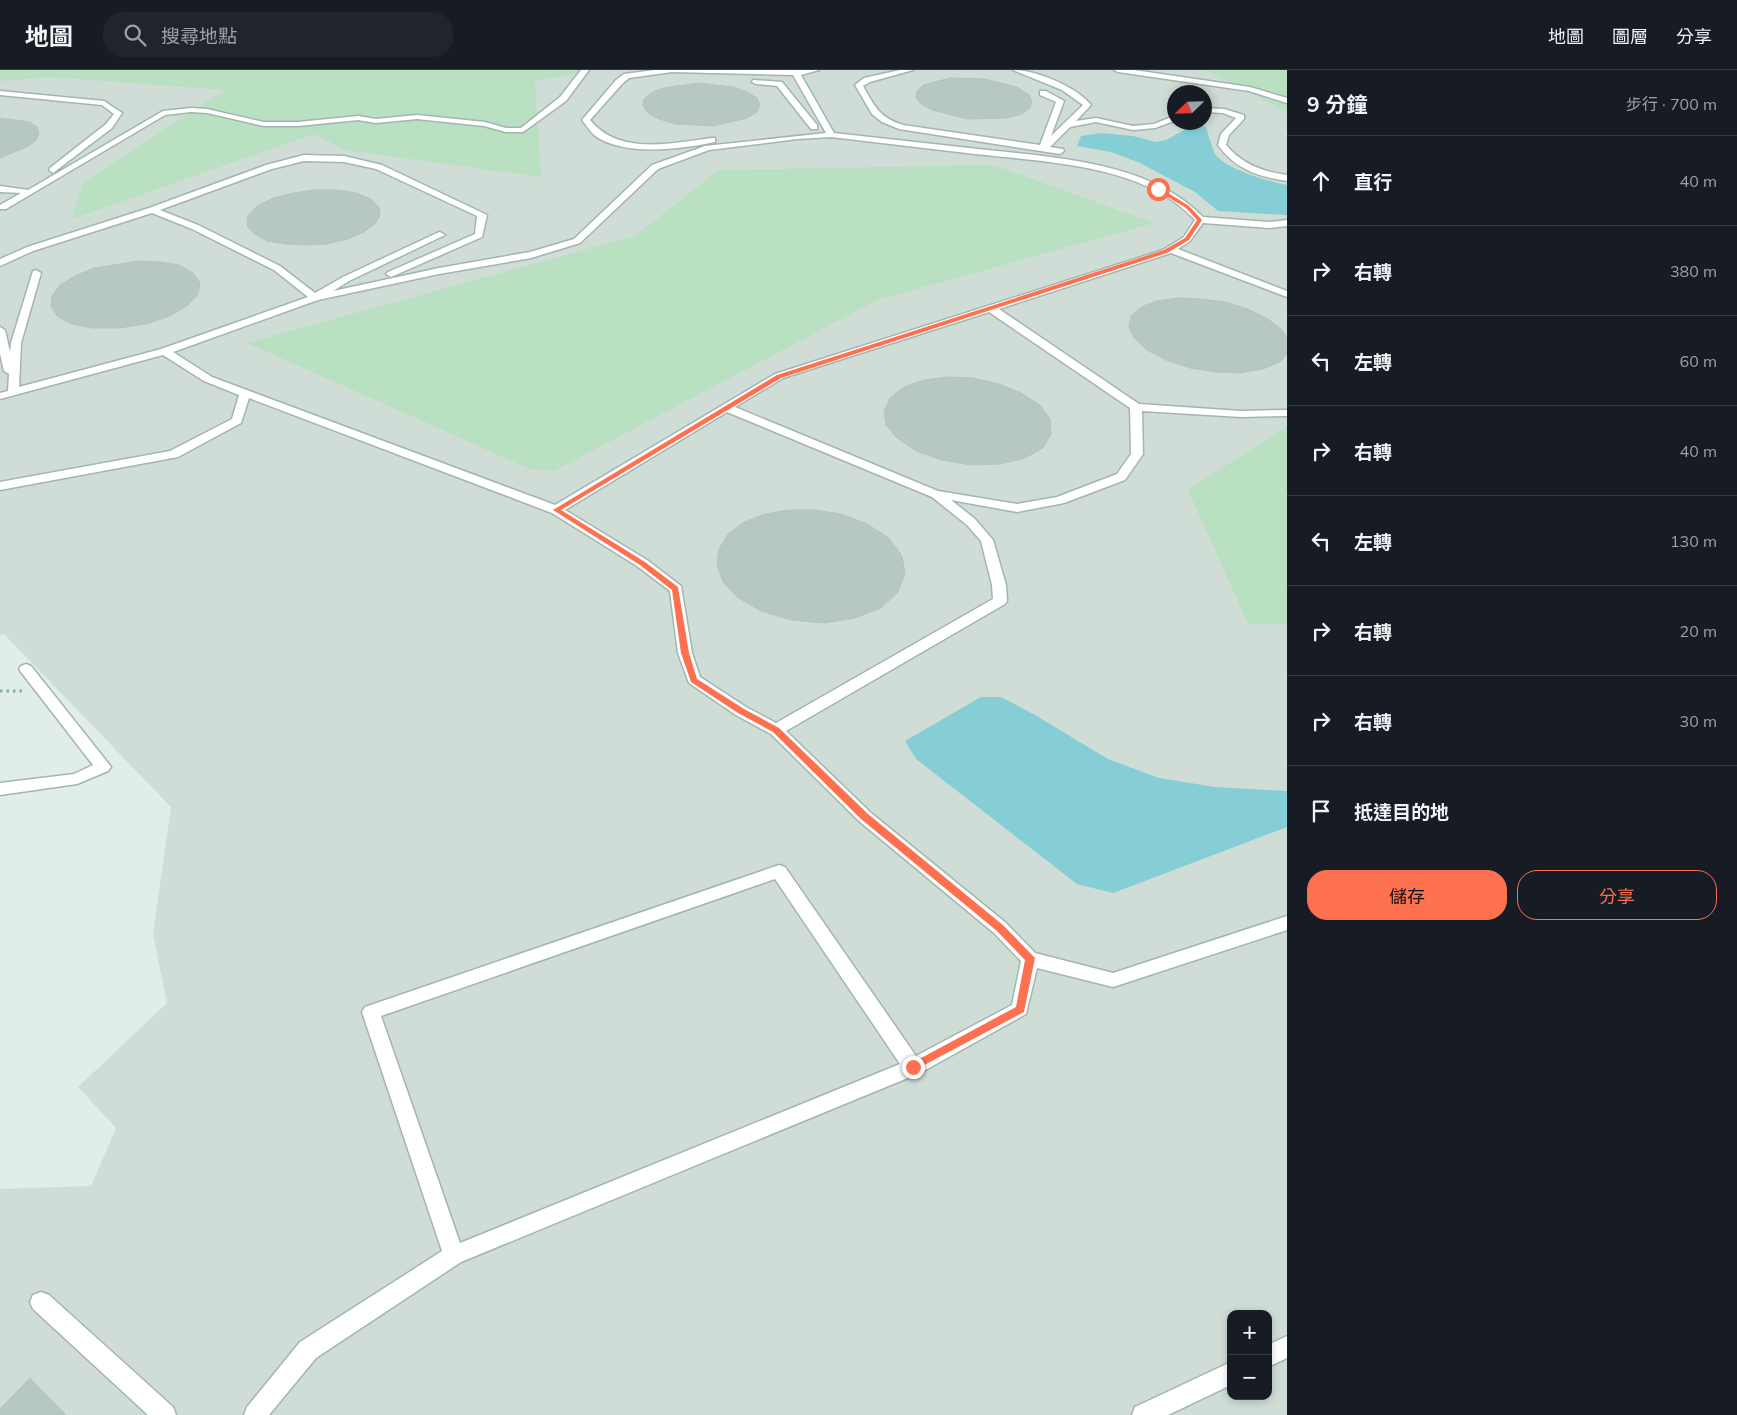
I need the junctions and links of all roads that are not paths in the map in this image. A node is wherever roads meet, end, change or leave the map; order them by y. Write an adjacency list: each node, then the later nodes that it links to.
1 (585, 70): 24 (lane)
2 (816, 70): 7 (lane)
3 (909, 70): 18 (lane)
4 (1018, 70): 11 (lane)
5 (1041, 70): 11 (lane)
6 (1118, 70): 12 (lane)
7 (796, 73): 16 (lane); 17 (lane)
8 (756, 82): 16 (lane)
9 (0, 93): 23 (lane)
10 (1042, 93): 15 (lane)
11 (1083, 100): 15 (lane)
12 (1287, 102)
13 (1212, 111): 21 (lane)
14 (1167, 121): 15 (lane)
15 (1066, 125)
16 (814, 127): 17 (lane)
17 (831, 135): 20 (lane); 32 (lane)
18 (1074, 154)
19 (1104, 161): 20 (lane)
20 (1126, 175): 26 (lane)
21 (1287, 178)
22 (0, 189): 23 (lane)
23 (24, 191): 24 (lane)
24 (1, 208)
25 (152, 210): 30 (lane); 32 (lane); 34 (lane)
26 (1200, 220): 27 (lane); 29 (lane)
27 (1287, 223)
28 (440, 235): 34 (lane)
29 (1170, 249): 33 (lane); 35 (lane)
30 (0, 263)
31 (36, 273): 39 (lane)
32 (352, 290): 34 (lane)
33 (1287, 294)
34 (315, 298): 37 (lane)
35 (992, 309): 40 (lane); 41 (lane)
36 (0, 330): 39 (lane)
37 (166, 351): 38 (lane); 39 (lane)
38 (245, 393): 43 (lane); 45 (lane)
39 (7, 394)
40 (1136, 407): 42 (lane); 44 (lane)
41 (726, 408): 44 (lane); 45 (lane)
42 (1287, 413)
43 (0, 486)
44 (936, 494): 47 (lane)
45 (556, 510): 47 (lane)
46 (26, 669): 48 (lane)
47 (776, 730): 50 (lane)
48 (0, 789)
49 (1287, 923): 50 (lane)
50 (1030, 958): 51 (lane)
51 (913, 1067): 52 (lane); 52 (lane)
52 (454, 1255): 58 (lane)
53 (41, 1302): 57 (lane)
54 (1287, 1347): 55 (lane)
55 (1270, 1355)
56 (1227, 1375): 59 (lane)
57 (165, 1415)
58 (255, 1415)
59 (1143, 1415)

